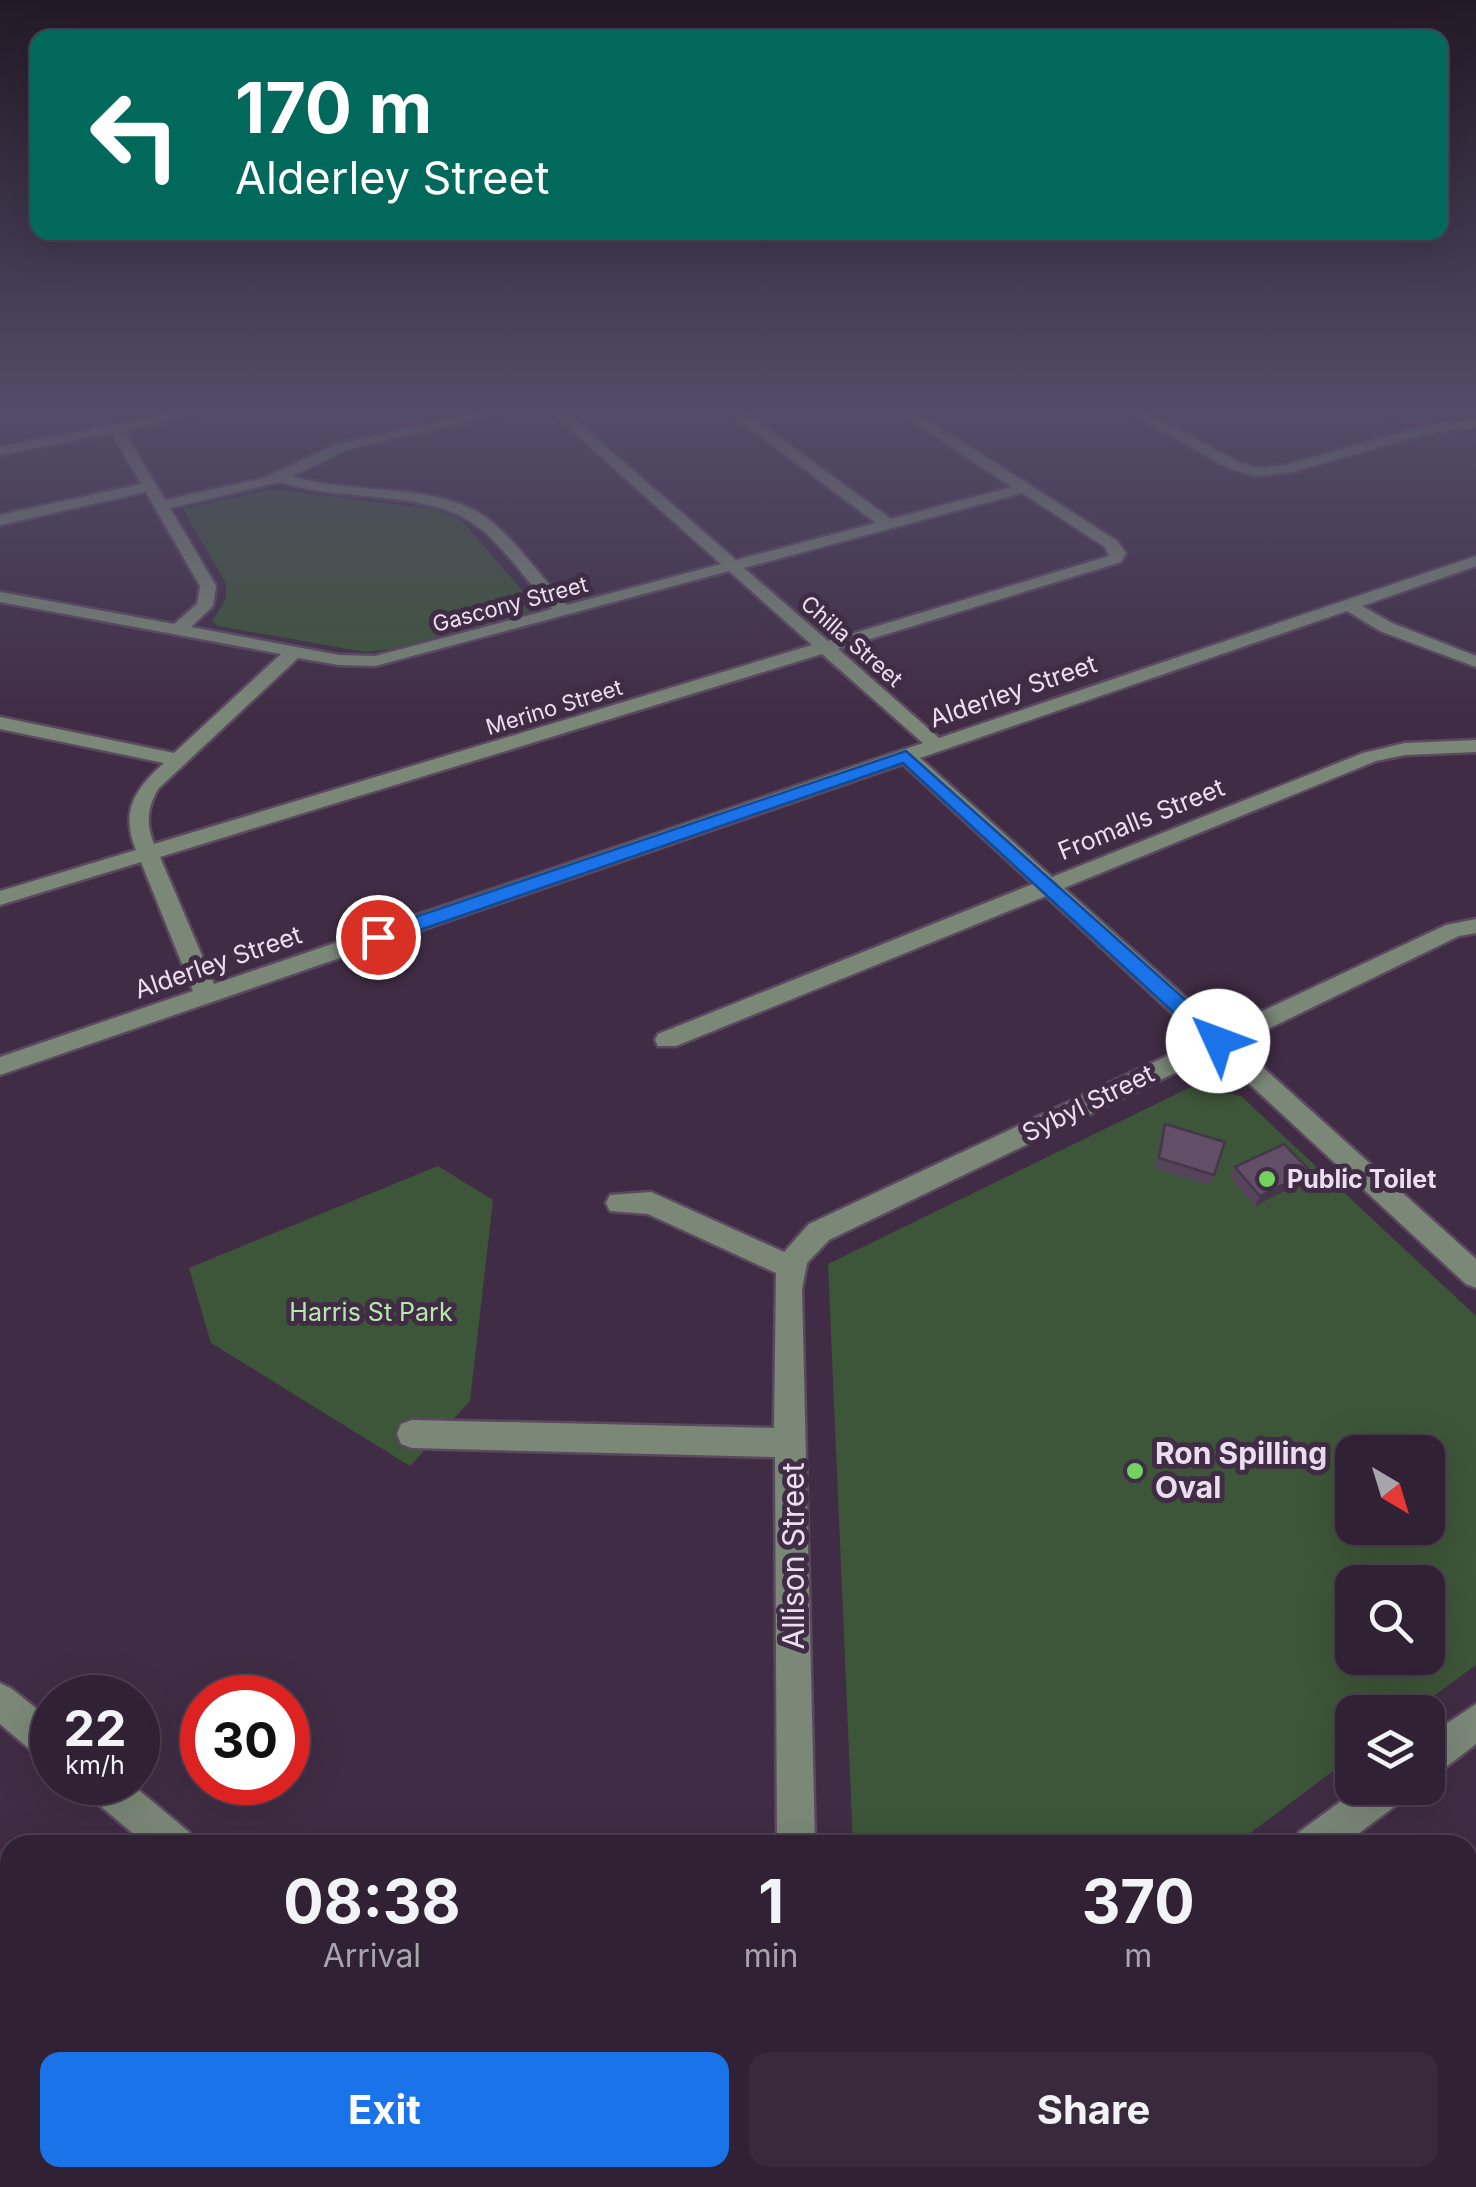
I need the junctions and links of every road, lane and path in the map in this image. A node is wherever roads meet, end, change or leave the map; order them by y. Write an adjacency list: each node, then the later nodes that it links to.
1 (32, 513): 8 (street)
2 (165, 513): 15 (street)
3 (464, 513): 14 (street)
4 (673, 513): 11 (street, Chilla Street)
5 (873, 513): 9 (street)
6 (930, 513): 9 (street, Gascony Street)
7 (1063, 513): 16 (street, Merino Street)
8 (0, 520)
9 (888, 524): 11 (street, Gascony Street)
10 (1476, 561): 13 (street, Alderley Street)
11 (733, 566): 14 (street, Gascony Street); 16 (street, Chilla Street)
12 (0, 597): 15 (street, Gascony Street)
13 (1349, 605): 18 (street); 20 (street, Alderley Street)
14 (564, 612): 17 (street, Gascony Street)
15 (178, 630): 17 (street, Gascony Street)
16 (826, 648): 20 (street, Chilla Street); 24 (street, Merino Street)
17 (294, 652): 23 (street)
18 (1476, 662)
19 (5, 728): 23 (street)
20 (937, 746): 22 (street, Alderley Street)
21 (1476, 746): 25 (street, Fromalls Street)
22 (906, 756): 25 (street); 28 (street, Alderley Street)
23 (178, 760): 24 (street)
24 (148, 853): 26 (street, Merino Street); 28 (street)
25 (1049, 886): 29 (street, Fromalls Street); 30 (street)
26 (0, 898)
27 (1465, 928): 30 (street, Sybyl Street)
28 (207, 996): 31 (street, Alderley Street)
29 (667, 1040)
30 (1218, 1041): 33 (street, Sybyl Street); 34 (street)
31 (0, 1066)
32 (619, 1203): 33 (street)
33 (790, 1267): 36 (street, Allison Street)
34 (1476, 1276)
35 (412, 1434): 36 (street)
36 (793, 1443): 44 (street, Allison Street)
37 (0, 1700): 39 (street)
38 (1476, 1722): 40 (street)
39 (30, 1725)
40 (1445, 1745)
41 (128, 1805): 43 (street)
42 (1366, 1805): 45 (street)
43 (164, 1835)
44 (796, 1835)
45 (1326, 1835)

